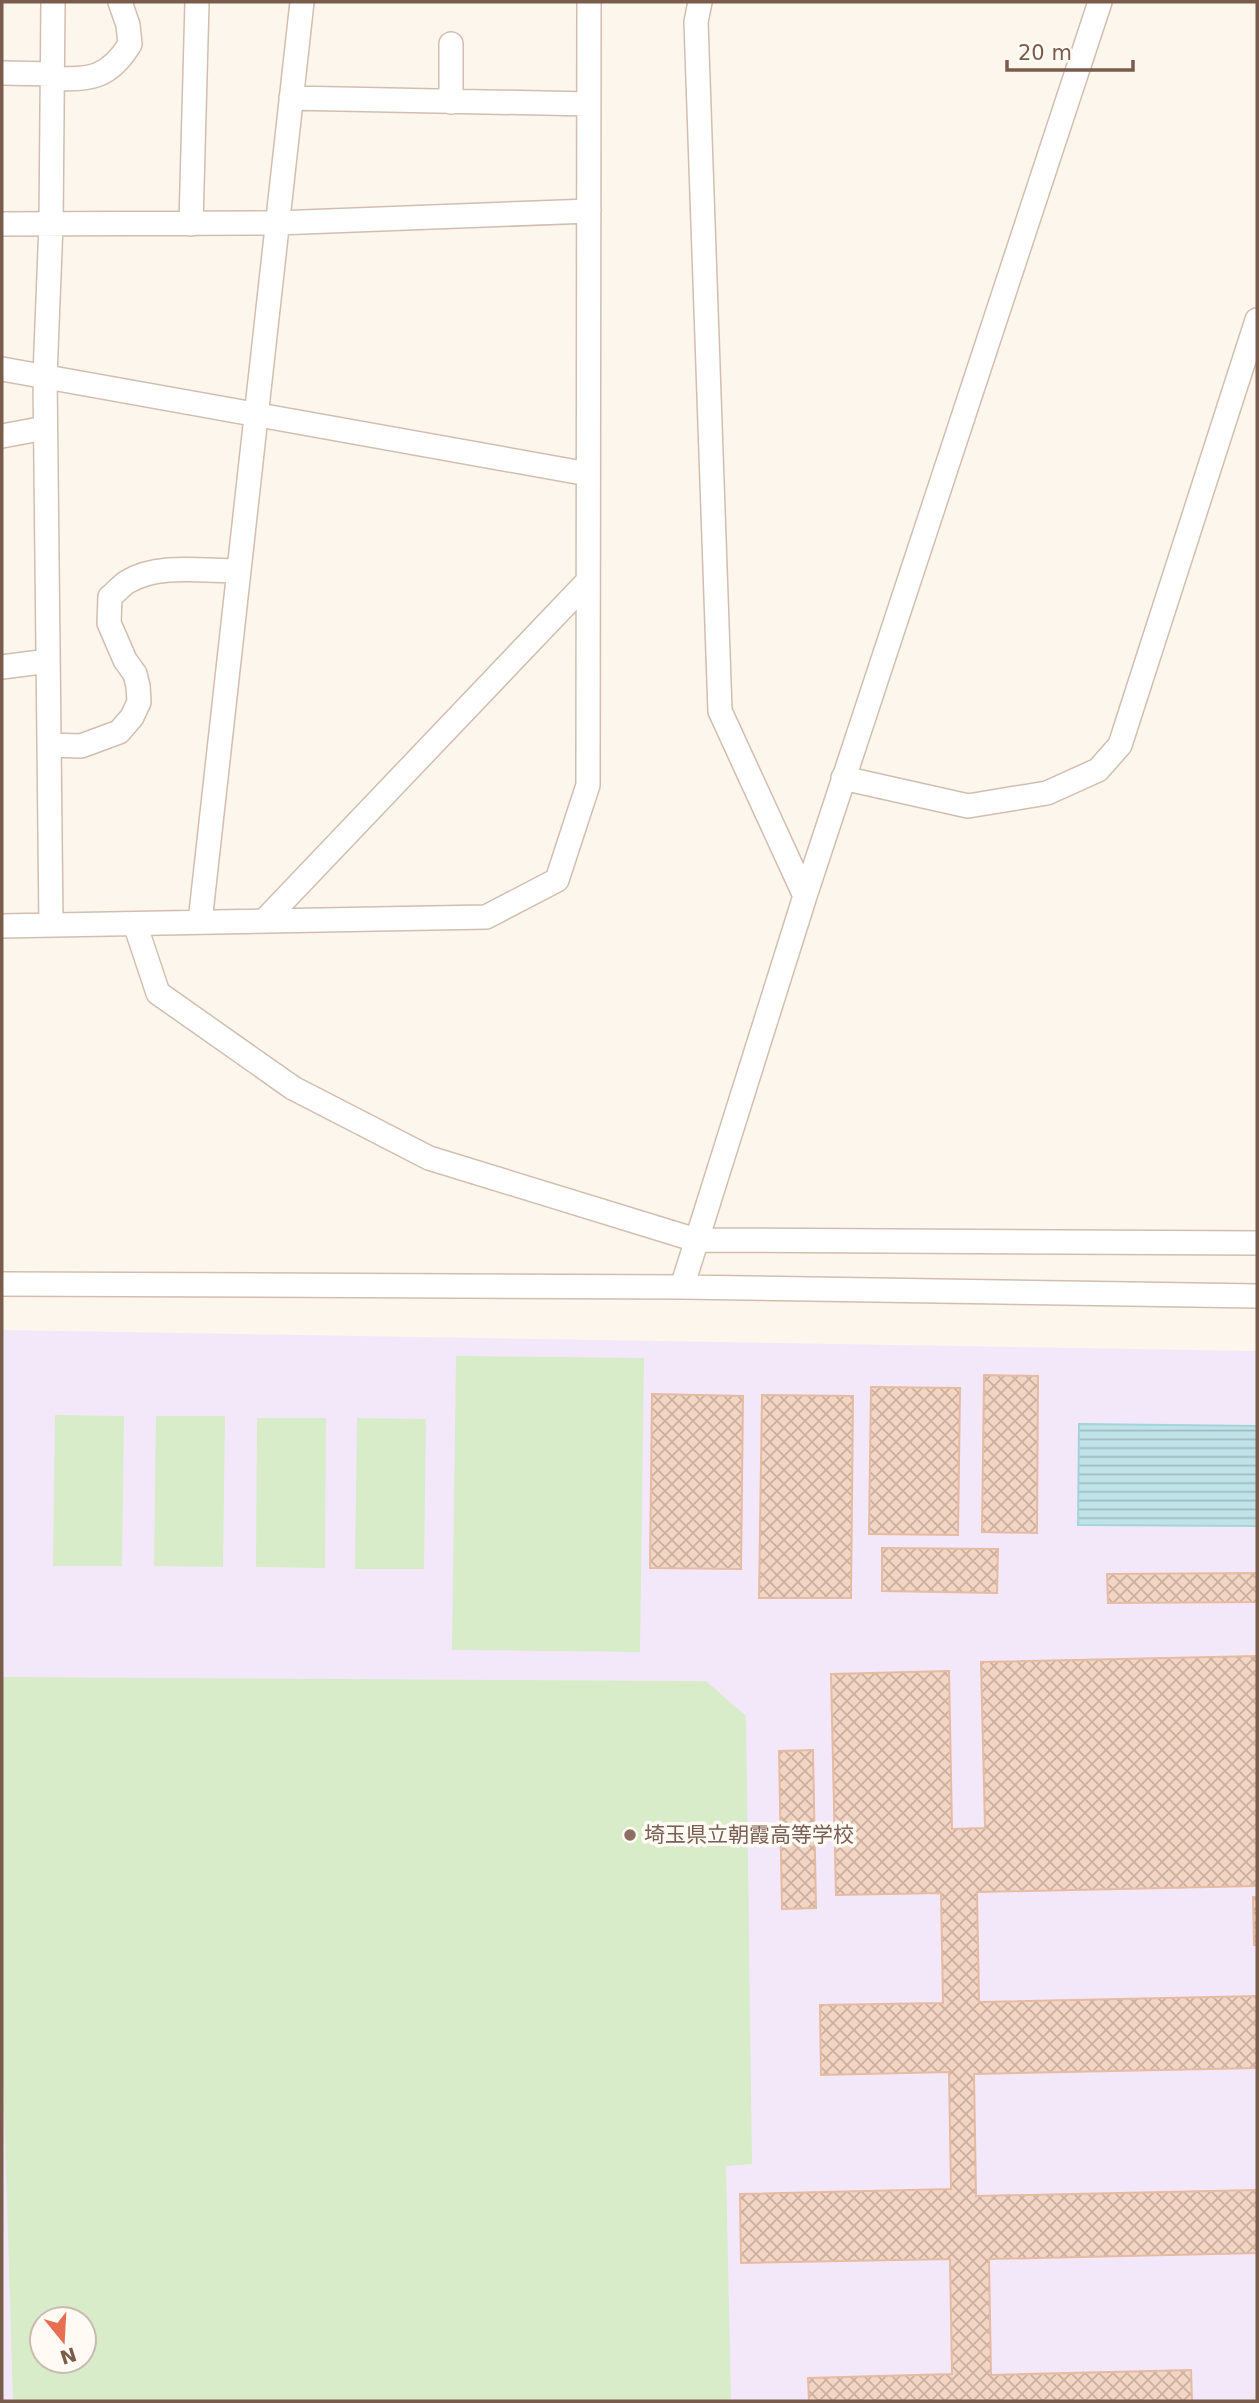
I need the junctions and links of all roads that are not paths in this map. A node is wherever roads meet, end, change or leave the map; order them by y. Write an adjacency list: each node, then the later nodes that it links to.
1 (53, 2): 10 (lane)
2 (120, 2): 10 (lane)
3 (197, 2): 17 (lane)
4 (302, 2): 11 (lane)
5 (589, 2): 13 (lane)
6 (700, 2): 32 (lane)
7 (1100, 2): 31 (lane)
8 (451, 44): 12 (lane)
9 (2, 73): 10 (lane)
10 (53, 76): 16 (lane)
11 (291, 99): 12 (lane); 15 (lane)
12 (451, 102): 13 (lane)
13 (589, 104): 14 (lane)
14 (589, 211): 15 (lane); 25 (lane)
15 (277, 223): 17 (lane); 22 (lane)
16 (51, 224): 17 (lane); 18 (lane); 21 (lane)
17 (191, 224)
18 (2, 225)
19 (1257, 320): 31 (lane)
20 (2, 369): 21 (lane)
21 (45, 376): 22 (lane); 23 (lane)
22 (256, 413): 25 (lane); 26 (lane)
23 (45, 428): 24 (lane); 28 (lane)
24 (2, 436)
25 (588, 474): 27 (lane)
26 (238, 571): 30 (lane); 34 (lane)
27 (588, 581): 33 (lane); 33 (lane)
28 (48, 660): 29 (lane); 30 (lane)
29 (2, 667)
30 (49, 745): 36 (lane)
31 (844, 778): 32 (lane)
32 (805, 896): 38 (lane)
33 (264, 921): 34 (lane)
34 (200, 922): 35 (lane)
35 (135, 923): 36 (lane); 38 (lane)
36 (51, 925): 37 (lane)
37 (2, 926)
38 (696, 1240): 39 (lane); 41 (lane)
39 (1257, 1243)
40 (2, 1284): 41 (lane)
41 (682, 1287): 42 (lane)
42 (1257, 1296)

